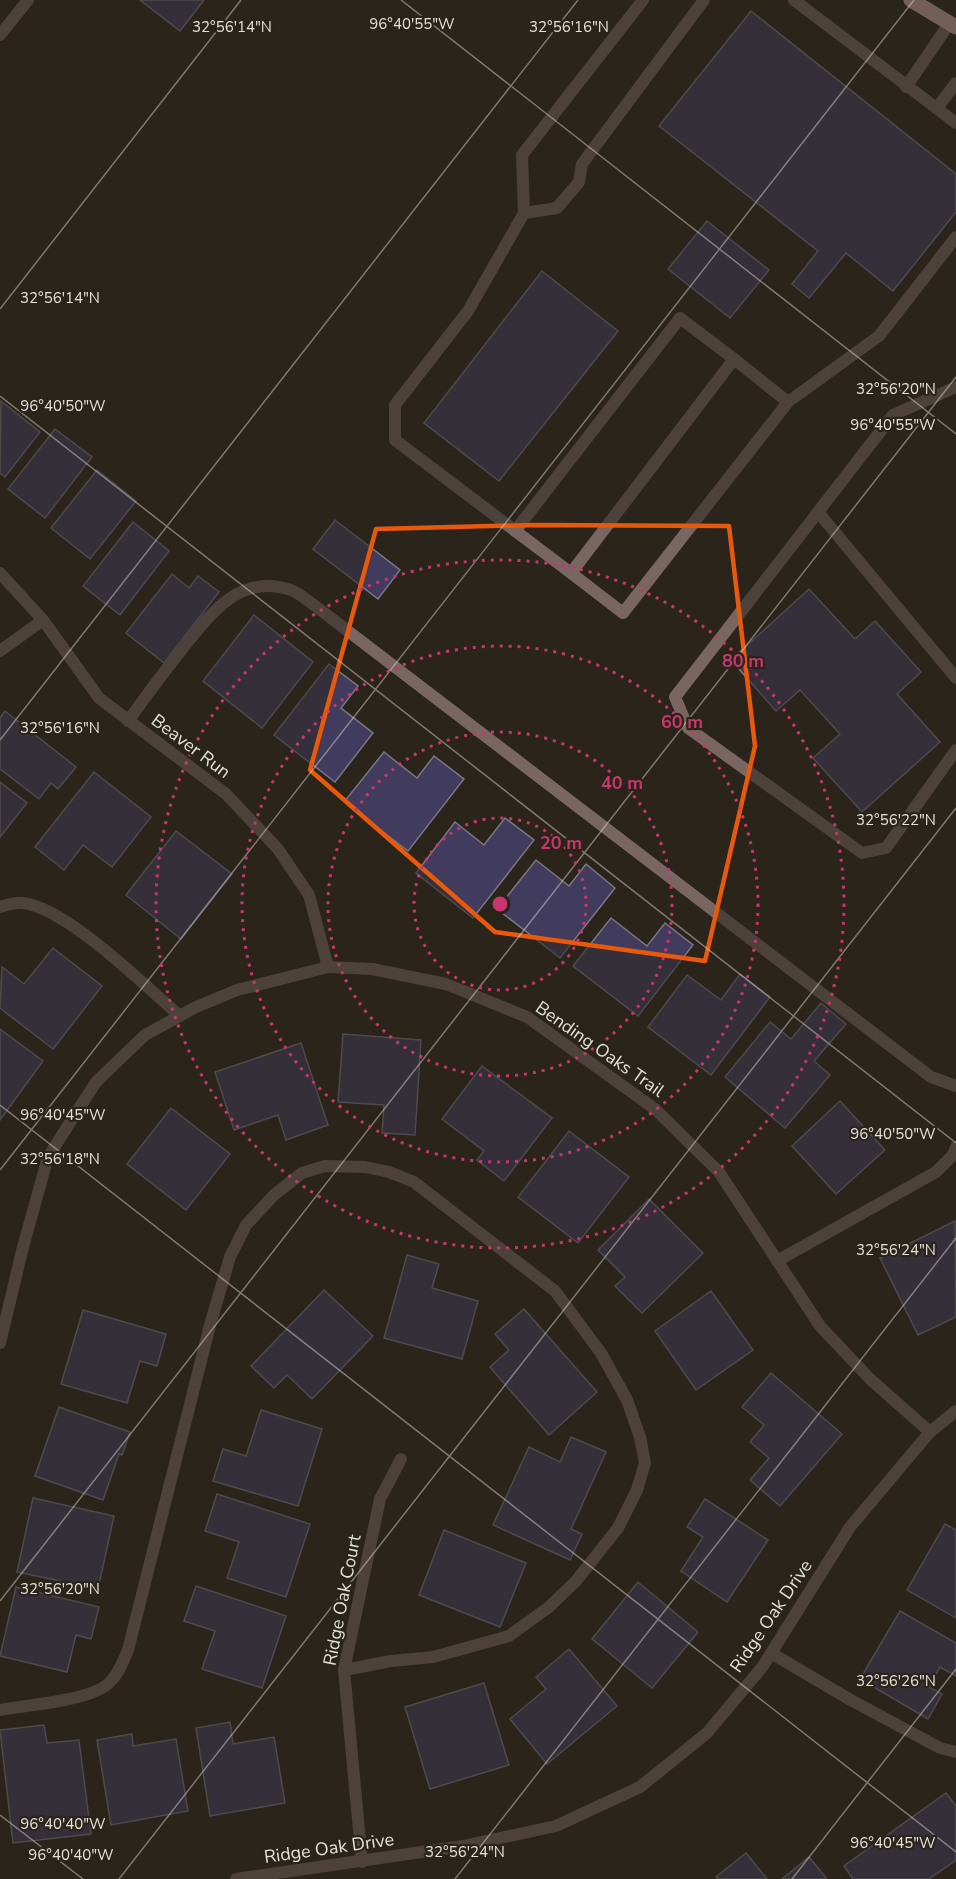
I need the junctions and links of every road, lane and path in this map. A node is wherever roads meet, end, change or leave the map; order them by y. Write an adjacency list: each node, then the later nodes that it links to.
1 (28, 0): 7 (street)
2 (643, 0): 12 (street)
3 (704, 0): 12 (street)
4 (794, 0): 9 (street)
5 (910, 0): 6 (main road)
6 (953, 25): 9 (street)
7 (0, 35)
8 (956, 83): 10 (street)
9 (906, 87): 10 (street)
10 (937, 108): 11 (street)
11 (956, 123)
12 (524, 213): 18 (street)
13 (956, 237): 16 (street)
14 (734, 359): 16 (street); 18 (street); 20 (street)
15 (956, 387): 17 (street)
16 (788, 402): 20 (street)
17 (818, 512): 23 (street); 25 (street)
18 (515, 531): 20 (street)
19 (0, 573): 21 (street, Beaver Run)
20 (571, 573)
21 (43, 620): 22 (street); 24 (street, Beaver Run)
22 (0, 651)
23 (956, 678)
24 (128, 721): 27 (street, Beaver Run); 29 (street)
25 (956, 750)
26 (0, 906): 28 (street)
27 (328, 967): 28 (street, Bending Oaks Trail); 31 (street, Bending Oaks Trail)
28 (180, 1016): 32 (street, Bending Oaks Trail)
29 (956, 1086)
30 (956, 1148): 31 (street)
31 (777, 1261): 34 (street, Bending Oaks Trail)
32 (0, 1343)
33 (956, 1411): 34 (street, Ridge Oak Drive)
34 (930, 1432): 36 (street, Ridge Oak Drive)
35 (401, 1459): 37 (street, Ridge Oak Court)
36 (771, 1653): 39 (street); 40 (street, Ridge Oak Drive)
37 (345, 1670): 38 (street); 40 (street, Ridge Oak Court)
38 (0, 1710)
39 (956, 1752)
40 (362, 1862): 41 (street, Ridge Oak Drive)
41 (236, 1879)

